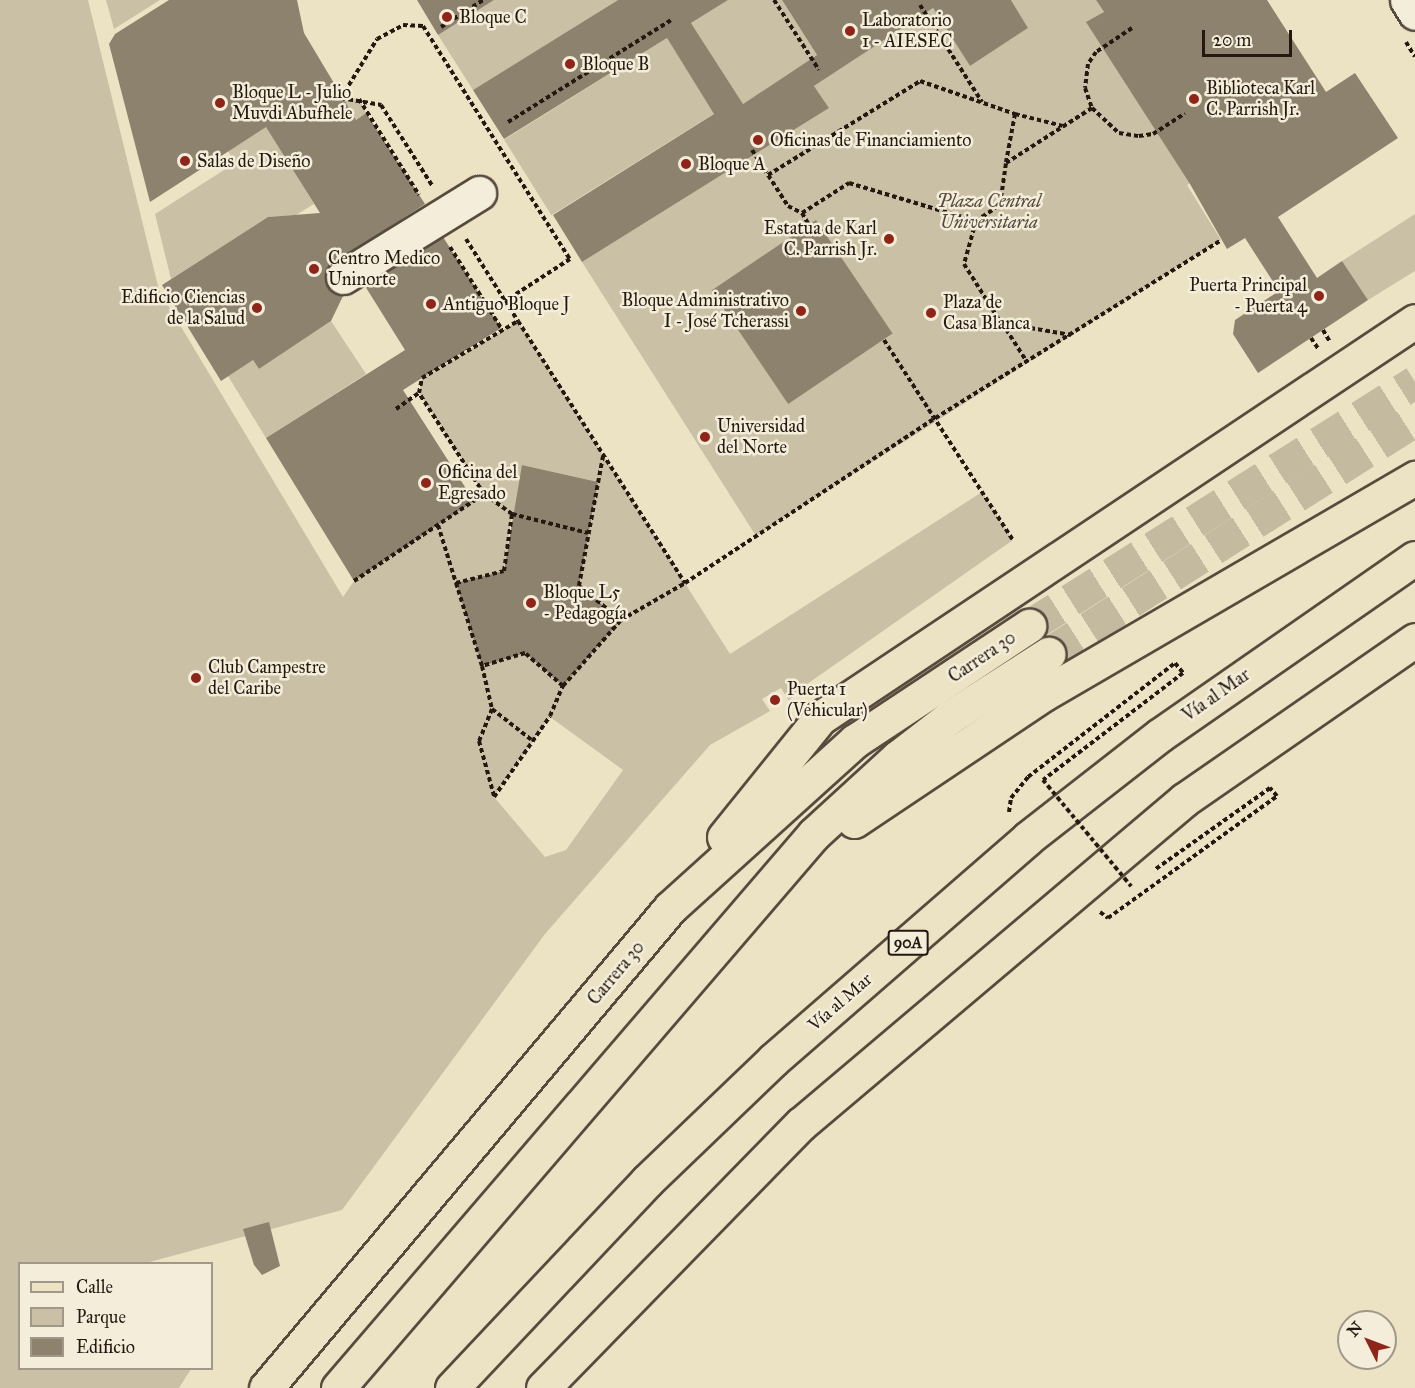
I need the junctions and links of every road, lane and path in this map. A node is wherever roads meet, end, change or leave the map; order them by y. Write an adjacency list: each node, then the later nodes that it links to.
1 (483, 0): 7 (path)
2 (774, 0): 9 (path)
3 (1407, 0): 5 (street)
4 (920, 5): 11 (path)
5 (1415, 13)
6 (671, 20): 15 (path)
7 (441, 27)
8 (1132, 28): 12 (path)
9 (819, 70)
10 (331, 85): 26 (path)
11 (982, 102): 14 (path); 19 (path)
12 (1092, 108): 13 (path); 16 (path)
13 (1185, 113)
14 (1015, 114): 16 (path); 18 (path)
15 (508, 122)
16 (1063, 126): 18 (path)
17 (752, 150): 19 (path)
18 (1006, 163): 22 (path)
19 (768, 175): 21 (path)
20 (479, 194): 25 (street)
21 (802, 213): 22 (path); 23 (path)
22 (976, 222): 28 (path)
23 (809, 225)
24 (1221, 240): 29 (path)
25 (343, 277)
26 (518, 321): 32 (path); 35 (path)
27 (1415, 321): 62 (main road)
28 (1002, 323): 29 (path); 31 (path)
29 (1071, 335): 31 (path)
30 (884, 340): 34 (path)
31 (1027, 362): 34 (path)
32 (420, 393): 33 (path); 37 (path)
33 (396, 409)
34 (935, 420): 41 (path); 45 (path)
35 (604, 455): 40 (path); 45 (path)
36 (1415, 478): 63 (main road)
37 (484, 494): 38 (path); 39 (path)
38 (512, 514): 40 (path); 44 (path)
39 (438, 525): 43 (path); 44 (path)
40 (588, 533): 46 (path)
41 (1013, 540)
42 (1415, 558): 55 (main road, Vía al Mar / 90A)
43 (354, 581)
44 (456, 583): 50 (path)
45 (685, 583): 46 (path)
46 (621, 620): 51 (path)
47 (1029, 626): 62 (main road, Carrera 30)
48 (1415, 640): 67 (main road)
49 (1048, 654): 63 (main road, Carrera 30)
50 (482, 666): 51 (path); 52 (path)
51 (563, 686): 53 (path)
52 (492, 709): 53 (path); 53 (path)
53 (533, 741)
54 (1218, 816): 56 (path)
55 (1028, 838): 59 (path, bridge); 66 (main road, Vía al Mar / 90A)
56 (1142, 873)
57 (1150, 873): 61 (path)
58 (1133, 880): 60 (path)
59 (1141, 880)
60 (1123, 887)
61 (1104, 902)
62 (670, 908): 64 (main road, Carrera 30)
63 (718, 941): 65 (main road, Carrera 30)
64 (266, 1388)
65 (338, 1388)
66 (452, 1388)
67 (543, 1388)

